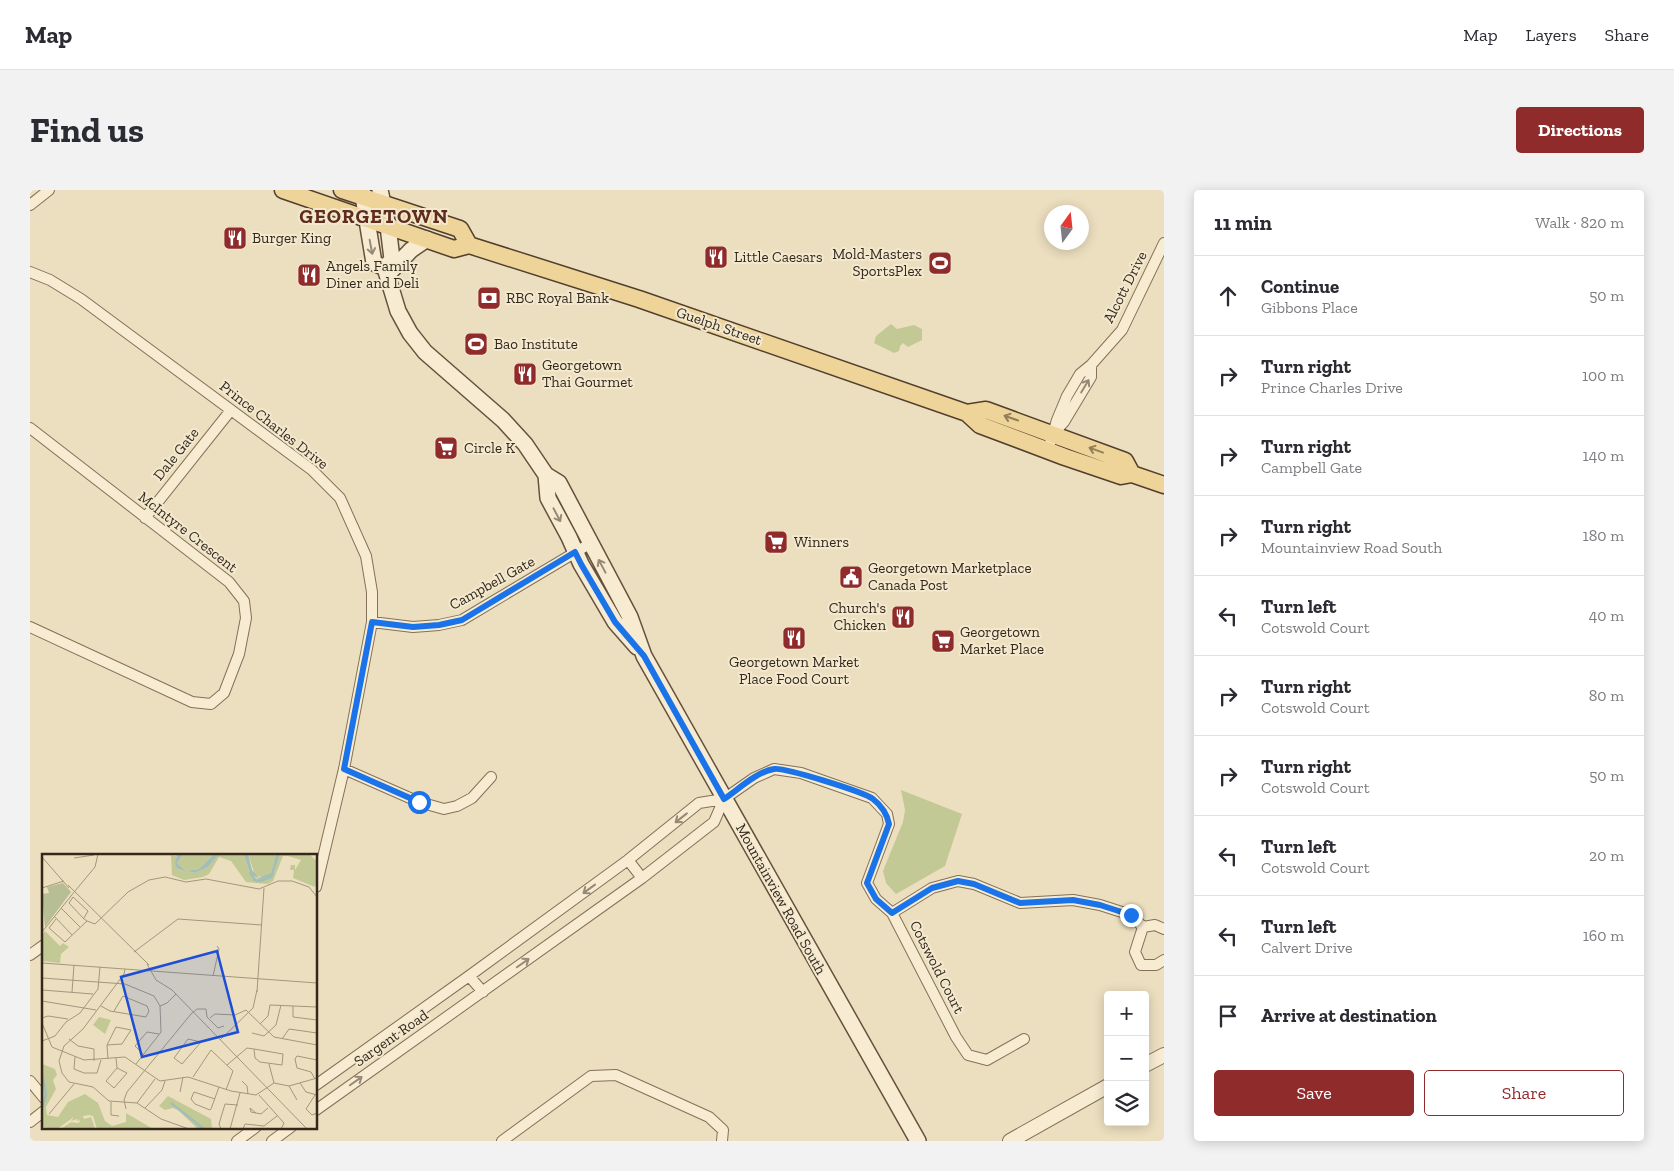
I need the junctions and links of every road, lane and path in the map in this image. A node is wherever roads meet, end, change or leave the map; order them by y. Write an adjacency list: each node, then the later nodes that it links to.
1 (49, 190): 6 (street)
2 (283, 190): 7 (main road, Guelph Street)
3 (342, 190): 4 (main road, Guelph Street)
4 (363, 194): 5 (main road, Guelph Street); 7 (main road)
5 (382, 197): 8 (main road); 11 (main road, Guelph Street)
6 (30, 206)
7 (367, 220): 8 (main road, Guelph Street); 13 (main road, Mountainview Road South, one-way to 13)
8 (388, 226): 9 (main road, Guelph Street); 13 (main road)
9 (427, 239): 11 (main road, Guelph Street); 13 (main road)
10 (1164, 243): 16 (street, Alcott Drive)
11 (469, 245): 16 (main road, Guelph Street)
12 (30, 272): 14 (street, Prince Charles Drive)
13 (386, 272): 17 (main road, Mountainview Road South)
14 (231, 410): 19 (street, Dale Gate); 22 (street, Prince Charles Drive)
15 (30, 428): 19 (street, McIntyre Crescent)
16 (1050, 442): 18 (main road, Guelph Street)
17 (546, 475): 20 (main road, Mountainview Road South); 21 (main road, Mountainview Road South, one-way to 21)
18 (1164, 485)
19 (145, 518): 23 (street, McIntyre Crescent)
20 (590, 543): 21 (street, Campbell Gate); 24 (main road, Mountainview Road South, one-way to 20)
21 (575, 552): 22 (street, Campbell Gate); 24 (main road, Mountainview Road South)
22 (372, 622): 25 (street, Prince Charles Drive)
23 (30, 627)
24 (644, 656): 27 (main road, Mountainview Road South)
25 (344, 769): 26 (street); 30 (street, Prince Charles Drive)
26 (491, 777)
27 (724, 799): 28 (street, Sargent Road, one-way to 28); 29 (street, Sargent Road); 31 (street, Cotswold Court); 55 (main road, Mountainview Road South)
28 (628, 860): 29 (street); 37 (street, Sargent Road, one-way to 37)
29 (642, 878): 38 (street, Sargent Road, one-way to 29)
30 (318, 879)
31 (892, 913): 32 (street); 39 (street, Cotswold Court)
32 (1143, 927): 33 (street); 36 (street)
33 (1164, 929)
34 (42, 946): 35 (street)
35 (30, 955)
36 (1164, 960)
37 (469, 976): 38 (street); 43 (street, Sargent Road)
38 (483, 992): 46 (street, Sargent Road, one-way to 38)
39 (1024, 1039)
40 (1164, 1055): 41 (street)
41 (1149, 1063)
42 (30, 1081): 45 (street)
43 (318, 1084)
44 (1104, 1088): 56 (street)
45 (42, 1096)
46 (318, 1109)
47 (42, 1113): 48 (street)
48 (30, 1122)
49 (255, 1128): 51 (street)
50 (286, 1129): 52 (street)
51 (237, 1141)
52 (272, 1141)
53 (502, 1141): 54 (street)
54 (722, 1141)
55 (918, 1141)
56 (1010, 1141)

